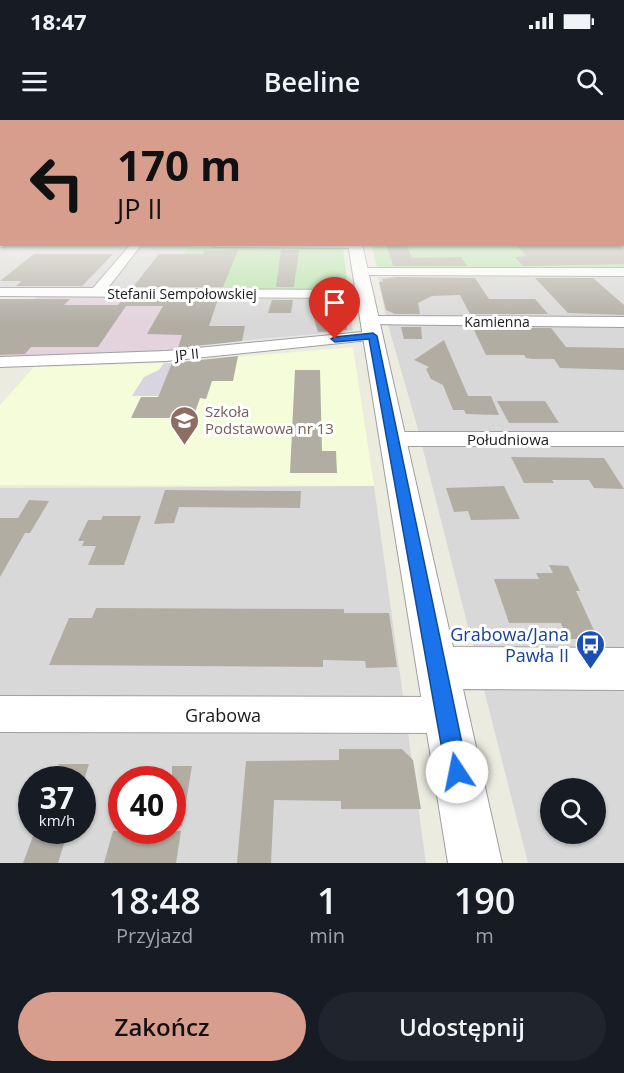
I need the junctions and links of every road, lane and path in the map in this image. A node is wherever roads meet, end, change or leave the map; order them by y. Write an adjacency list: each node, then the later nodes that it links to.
1 (129, 254): 6 (street)
2 (357, 254): 4 (street)
3 (624, 272): 4 (street, Stefanii Sempołowskiej)
4 (363, 283): 6 (street, Stefanii Sempołowskiej); 8 (street)
5 (0, 292): 6 (street, Stefanii Sempołowskiej)
6 (96, 293)
7 (624, 322): 8 (street, Kamienna)
8 (371, 328): 9 (street, JP II); 10 (street)
9 (0, 362)
10 (393, 439): 11 (street, Południowa); 12 (street)
11 (624, 440)
12 (437, 668): 13 (street); 15 (street)
13 (624, 669)
14 (0, 714): 15 (street, Grabowa)
15 (446, 715): 16 (street)
16 (475, 863)

